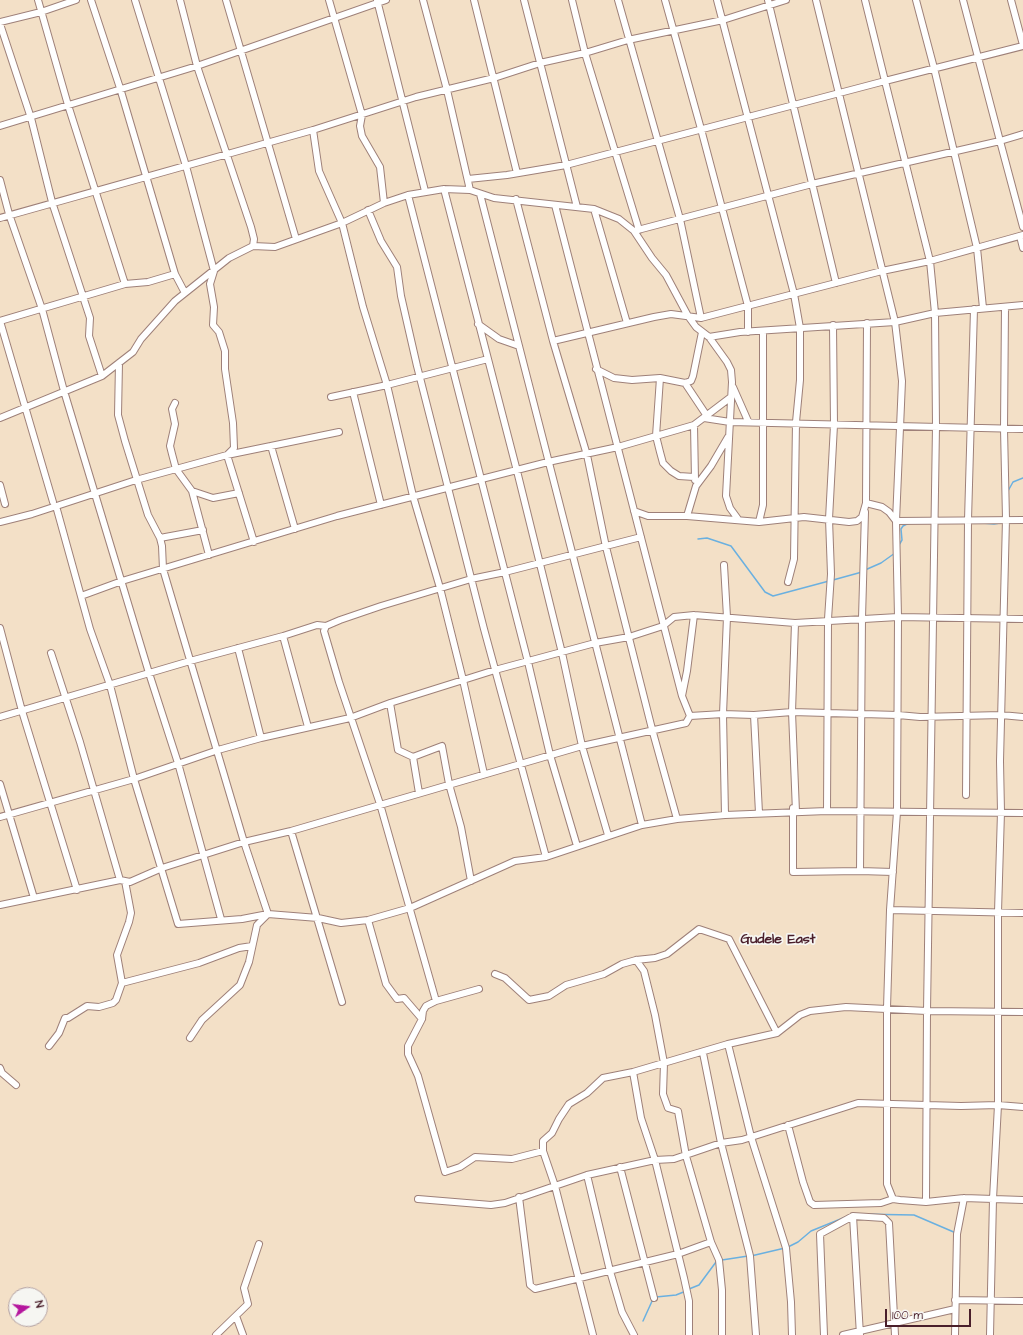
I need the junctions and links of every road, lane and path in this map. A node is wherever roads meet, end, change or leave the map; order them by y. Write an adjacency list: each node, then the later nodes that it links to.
1 (38, 0): 24 (street)
2 (76, 0): 24 (street)
3 (91, 0): 40 (street)
4 (135, 0): 37 (street)
5 (180, 0): 35 (street)
6 (226, 0): 31 (street)
7 (329, 0): 25 (street)
8 (386, 0): 22 (street)
9 (423, 0): 41 (street)
10 (474, 0): 38 (street)
11 (524, 0): 34 (street)
12 (572, 0): 32 (street)
13 (618, 0): 29 (street)
14 (665, 0): 28 (street)
15 (717, 0): 26 (street)
16 (786, 0): 23 (street)
17 (816, 0): 42 (street)
18 (866, 0): 39 (street)
19 (916, 0): 36 (street)
20 (963, 0): 33 (street)
21 (1011, 0): 30 (street)
22 (378, 1): 25 (street); 43 (street)
23 (769, 3): 26 (street); 44 (street)
24 (41, 12): 27 (street); 45 (street)
25 (335, 17): 31 (street); 46 (street)
26 (723, 20): 28 (street); 47 (street)
27 (0, 23): 48 (street)
28 (673, 32): 29 (street); 50 (street)
29 (628, 40): 32 (street); 53 (street)
30 (1023, 45): 33 (street)
31 (241, 50): 35 (street); 55 (street)
32 (585, 53): 34 (street); 57 (street)
33 (977, 57): 36 (street); 54 (street)
34 (540, 63): 38 (street); 60 (street)
35 (197, 66): 37 (street); 58 (street)
36 (934, 68): 39 (street); 56 (street)
37 (159, 78): 40 (street); 61 (street)
38 (494, 78): 41 (street); 63 (street)
39 (885, 81): 42 (street); 59 (street)
40 (120, 88): 45 (street); 64 (street)
41 (447, 90): 43 (street); 65 (street)
42 (839, 92): 44 (street); 62 (street)
43 (402, 102): 46 (street); 71 (street)
44 (793, 104): 47 (street); 67 (street)
45 (68, 105): 48 (street); 68 (street)
46 (362, 115): 51 (street); 77 (street)
47 (748, 116): 50 (street); 74 (street)
48 (31, 118): 49 (street); 76 (street)
49 (0, 126)
50 (701, 129): 53 (street); 103 (street)
51 (313, 130): 55 (street); 85 (street)
52 (1023, 134): 54 (street)
53 (657, 141): 57 (street); 84 (street)
54 (1000, 141): 56 (street); 86 (street)
55 (268, 143): 58 (street); 89 (street)
56 (953, 151): 59 (street); 91 (street)
57 (616, 152): 60 (street); 87 (street)
58 (226, 153): 61 (street); 90 (street)
59 (906, 163): 62 (street); 93 (street)
60 (566, 165): 63 (street); 79 (street)
61 (186, 166): 64 (street); 94 (street)
62 (858, 172): 67 (street); 95 (street)
63 (517, 173): 65 (street)
64 (146, 178): 68 (street); 96 (street)
65 (468, 179): 70 (street)
66 (0, 180): 82 (street)
67 (812, 184): 74 (street); 97 (street)
68 (96, 189): 76 (street); 98 (street)
69 (444, 189): 70 (street); 71 (street); 115 (street)
70 (470, 190): 72 (street)
71 (425, 191): 73 (street)
72 (480, 194): 75 (street); 124 (street)
73 (408, 195): 77 (street); 127 (street)
74 (768, 196): 84 (street); 100 (street)
75 (516, 199): 78 (street); 123 (street)
76 (52, 202): 82 (street); 101 (street)
77 (384, 203): 81 (street)
78 (555, 205): 79 (street); 121 (street)
79 (577, 207): 80 (street)
80 (594, 209): 87 (street); 113 (street)
81 (368, 210): 85 (street); 168 (street)
82 (9, 214): 83 (street); 106 (street)
83 (0, 218)
84 (680, 219): 87 (street); 110 (street)
85 (342, 223): 89 (street); 133 (street)
86 (1023, 227)
87 (637, 230): 109 (street)
88 (1021, 236): 91 (street); 92 (street)
89 (296, 239): 90 (street)
90 (253, 246): 94 (street)
91 (977, 248): 93 (street); 105 (street)
92 (1023, 248)
93 (930, 261): 95 (street); 108 (street)
94 (214, 270): 99 (street); 159 (street)
95 (882, 271): 97 (street); 112 (street)
96 (175, 274): 98 (street); 99 (street)
97 (836, 283): 100 (street)
98 (125, 284): 101 (street)
99 (185, 294): 126 (street)
100 (794, 294): 103 (street); 117 (street)
101 (84, 297): 106 (street); 129 (street)
102 (1023, 305): 104 (street)
103 (748, 306): 110 (street); 120 (street)
104 (1005, 307): 105 (street); 152 (street)
105 (983, 308): 107 (street)
106 (42, 309): 111 (street); 134 (street)
107 (974, 309): 108 (street); 151 (street)
108 (935, 313): 112 (street); 150 (street)
109 (688, 316): 110 (street); 113 (street); 119 (street)
110 (701, 318)
111 (0, 321): 139 (street)
112 (895, 322): 114 (street); 147 (street)
113 (627, 323): 121 (street)
114 (867, 323): 116 (street); 149 (street)
115 (478, 324): 124 (street); 125 (street)
116 (833, 325): 117 (street); 146 (street)
117 (800, 328): 118 (street); 144 (street)
118 (763, 330): 120 (street); 145 (street)
119 (702, 332): 122 (street); 132 (street)
120 (748, 332): 122 (street)
121 (587, 333): 123 (street); 128 (street)
122 (709, 338): 131 (street)
123 (553, 341): 160 (street)
124 (519, 346): 161 (street)
125 (488, 359): 127 (street); 163 (street)
126 (118, 363): 129 (street); 165 (street)
127 (453, 368): 133 (street); 166 (street)
128 (596, 370): 130 (street); 158 (street)
129 (102, 376): 134 (street)
130 (660, 378): 132 (street); 156 (street)
131 (732, 382): 136 (street); 142 (street)
132 (686, 383): 140 (street)
133 (387, 385): 135 (street); 173 (street)
134 (64, 391): 139 (street); 171 (street)
135 (353, 392): 137 (street); 177 (street)
136 (731, 396): 140 (street); 143 (street)
137 (331, 397)
138 (175, 403): 162 (street)
139 (24, 409): 141 (street); 176 (street)
140 (705, 417): 143 (street); 148 (street)
141 (0, 418)
142 (748, 421): 143 (street); 145 (street)
143 (730, 422): 155 (street)
144 (796, 422): 145 (street); 146 (street); 181 (street)
145 (762, 423): 190 (street)
146 (834, 425): 149 (street); 183 (street)
147 (901, 425): 149 (street); 150 (street); 188 (street)
148 (694, 426): 156 (street); 164 (street)
149 (866, 426): 174 (street)
150 (936, 426): 151 (street); 185 (street)
151 (970, 428): 152 (street); 186 (street)
152 (1004, 429): 153 (street); 184 (street)
153 (1023, 429)
154 (339, 432): 157 (street)
155 (729, 435): 169 (street); 182 (street)
156 (656, 436): 158 (street); 164 (street)
157 (271, 446): 159 (street); 191 (street)
158 (618, 447): 160 (street); 178 (street)
159 (227, 455): 162 (street); 172 (street)
160 (587, 455): 161 (street); 196 (street)
161 (548, 462): 163 (street); 198 (street)
162 (176, 469): 165 (street); 170 (street)
163 (517, 471): 166 (street); 199 (street)
164 (694, 477): 169 (street)
165 (136, 480): 171 (street); 194 (street)
166 (480, 480): 168 (street); 202 (street)
167 (0, 485): 175 (street)
168 (448, 486): 173 (street); 203 (street)
169 (696, 486): 180 (street)
170 (192, 492): 172 (street); 192 (street)
171 (96, 493): 176 (street); 204 (street)
172 (239, 493): 195 (street)
173 (413, 496): 177 (street); 206 (street)
174 (866, 503): 179 (street); 188 (street)
175 (5, 504)
176 (54, 504): 189 (street); 207 (street)
177 (381, 505): 191 (street)
178 (634, 511): 180 (street); 193 (street)
179 (865, 511): 183 (street); 211 (street)
180 (686, 516): 182 (street)
181 (794, 518): 183 (street); 190 (street); 205 (street)
182 (738, 519): 190 (street)
183 (829, 519): 216 (street)
184 (1006, 519): 186 (street); 187 (street); 214 (street)
185 (933, 520): 186 (street); 188 (street); 212 (street)
186 (968, 520): 213 (street)
187 (1023, 520)
188 (896, 521): 210 (street)
189 (0, 522)
190 (759, 522)
191 (295, 529): 195 (street)
192 (203, 530): 194 (street); 197 (street)
193 (641, 537): 196 (street); 219 (street)
194 (160, 538): 201 (street)
195 (254, 542): 197 (street)
196 (606, 547): 198 (street); 222 (street)
197 (209, 554): 201 (street)
198 (573, 554): 199 (street); 223 (street)
199 (539, 563): 202 (street); 226 (street)
200 (724, 565): 209 (street)
201 (163, 569): 204 (street); 227 (street)
202 (505, 572): 203 (street); 228 (street)
203 (471, 579): 206 (street); 229 (street)
204 (122, 581): 207 (street); 230 (street)
205 (788, 582)
206 (440, 588): 218 (street); 231 (street)
207 (81, 596): 232 (street)
208 (694, 615): 209 (street); 219 (street); 233 (street)
209 (727, 617): 217 (street); 238 (street)
210 (898, 617): 211 (street); 212 (street); 242 (street)
211 (862, 618): 216 (street); 241 (street)
212 (933, 618): 213 (street); 246 (street)
213 (968, 618): 214 (street); 243 (street)
214 (1003, 618): 215 (street); 244 (street)
215 (1023, 619)
216 (828, 620): 217 (street); 239 (street)
217 (795, 623): 237 (street)
218 (326, 626): 221 (street); 249 (street)
219 (663, 626): 222 (street); 233 (street)
220 (0, 628): 236 (street)
221 (283, 636): 224 (street); 250 (street)
222 (629, 637): 223 (street); 251 (street)
223 (595, 643): 226 (street); 253 (street)
224 (238, 648): 227 (street); 252 (street)
225 (51, 653): 234 (street)
226 (562, 653): 228 (street); 254 (street)
227 (190, 661): 230 (street); 255 (street)
228 (528, 662): 229 (street); 256 (street)
229 (495, 670): 231 (street); 259 (street)
230 (149, 673): 232 (street); 258 (street)
231 (463, 680): 235 (street); 260 (street)
232 (110, 685): 234 (street); 261 (street)
233 (682, 696): 245 (street)
234 (65, 699): 236 (street); 264 (street)
235 (390, 702): 249 (street); 257 (street)
236 (22, 711): 247 (street); 267 (street)
237 (792, 712): 239 (street); 240 (street); 269 (street)
238 (723, 714): 240 (street); 245 (street); 278 (street)
239 (827, 714): 241 (street); 270 (street)
240 (754, 715): 275 (street)
241 (862, 715): 242 (street); 271 (street)
242 (898, 715): 246 (street); 273 (street)
243 (966, 715): 244 (street); 246 (street); 266 (street)
244 (1002, 715): 248 (street); 274 (street)
245 (690, 716): 251 (street)
246 (932, 716): 272 (street)
247 (0, 717)
248 (1023, 717)
249 (350, 718): 250 (street); 268 (street)
250 (308, 727): 252 (street)
251 (652, 729): 253 (street); 280 (street)
252 (261, 738): 255 (street)
253 (620, 738): 254 (street); 281 (street)
254 (582, 746): 256 (street); 283 (street)
255 (218, 750): 258 (street); 284 (street)
256 (550, 756): 259 (street); 285 (street)
257 (413, 757): 263 (street); 265 (street)
258 (178, 764): 261 (street); 286 (street)
259 (521, 764): 260 (street); 287 (street)
260 (484, 774): 263 (street)
261 (134, 779): 264 (street); 288 (street)
262 (0, 784): 277 (street)
263 (449, 784): 265 (street); 292 (street)
264 (95, 790): 267 (street); 291 (street)
265 (419, 793): 268 (street)
266 (966, 796)
267 (51, 803): 277 (street); 293 (street)
268 (380, 804): 282 (street); 296 (street)
269 (794, 809): 270 (street); 275 (street); 289 (street)
270 (827, 811): 271 (street)
271 (860, 811): 273 (street); 289 (street)
272 (930, 811): 273 (street); 274 (street); 298 (street)
273 (897, 812): 290 (street)
274 (1001, 812): 276 (street); 299 (street)
275 (760, 813): 278 (street)
276 (1023, 813)
277 (9, 815): 279 (street); 294 (street)
278 (725, 815): 280 (street)
279 (0, 817)
280 (677, 819): 281 (street)
281 (642, 825): 283 (street)
282 (291, 830): 284 (street); 302 (street)
283 (608, 835): 285 (street)
284 (244, 842): 286 (street); 301 (street)
285 (576, 846): 287 (street)
286 (204, 855): 288 (street); 303 (street)
287 (546, 857): 292 (street)
288 (162, 868): 291 (street); 303 (street)
289 (860, 871): 290 (street)
290 (893, 872): 297 (street)
291 (122, 881): 293 (street); 308 (street)
292 (471, 881): 296 (street)
293 (77, 890): 294 (street)
294 (34, 898): 295 (street)
295 (0, 905)
296 (410, 908): 304 (street); 310 (street)
297 (890, 910): 298 (street); 312 (street)
298 (928, 911): 299 (street); 313 (street)
299 (998, 912): 300 (street); 314 (street)
300 (1023, 913)
301 (268, 914): 302 (street); 303 (street); 305 (street)
302 (318, 918): 304 (street); 311 (street)
303 (221, 920)
304 (368, 920): 316 (street)
305 (252, 946): 308 (street); 318 (street)
306 (636, 960): 307 (street); 317 (street); 322 (street)
307 (496, 974)
308 (122, 983): 320 (street)
309 (479, 989): 310 (street)
310 (436, 1001): 316 (street)
311 (342, 1002)
312 (887, 1008): 313 (street); 317 (street); 326 (street)
313 (927, 1011): 314 (street); 327 (street)
314 (998, 1011): 315 (street); 328 (street)
315 (1023, 1012)
316 (422, 1019): 333 (street)
317 (777, 1033): 319 (street)
318 (190, 1038)
319 (728, 1044): 321 (street); 331 (street)
320 (49, 1046)
321 (703, 1053): 322 (street); 332 (street)
322 (664, 1063): 324 (street); 334 (street)
323 (0, 1068): 325 (street)
324 (633, 1072): 333 (street); 335 (street)
325 (16, 1085)
326 (888, 1105): 327 (street); 330 (street); 342 (street)
327 (927, 1105): 328 (street); 345 (street)
328 (998, 1105): 329 (street); 343 (street)
329 (1023, 1107)
330 (788, 1126): 331 (street); 342 (street)
331 (751, 1137): 332 (street); 368 (street)
332 (721, 1143): 334 (street); 367 (street)
333 (543, 1151): 338 (street)
334 (686, 1156): 335 (street); 347 (street)
335 (655, 1160): 336 (street); 349 (street)
336 (620, 1167): 337 (street); 350 (street)
337 (587, 1175): 338 (street); 351 (street)
338 (555, 1186): 339 (street); 352 (street)
339 (520, 1197): 341 (street); 352 (street)
340 (964, 1198): 343 (street); 345 (street); 354 (street)
341 (418, 1199)
342 (893, 1199): 345 (street)
343 (993, 1199): 344 (street); 355 (street)
344 (1023, 1200)
345 (926, 1202)
346 (853, 1216): 359 (street); 360 (street); 369 (street)
347 (711, 1242): 349 (street); 366 (street)
348 (259, 1244): 358 (street)
349 (678, 1254): 350 (street); 365 (street)
350 (644, 1262): 351 (street); 353 (street)
351 (610, 1271): 352 (street); 364 (street)
352 (578, 1278): 363 (street)
353 (654, 1298)
354 (955, 1300): 355 (street); 357 (street)
355 (991, 1300): 356 (street); 373 (street)
356 (1023, 1301)
357 (955, 1309): 359 (street); 372 (street)
358 (236, 1316): 361 (street); 362 (street)
359 (895, 1322): 360 (street); 371 (street)
360 (860, 1333): 370 (street)
361 (216, 1335)
362 (243, 1335)
363 (593, 1335)
364 (634, 1335)
365 (689, 1335)
366 (722, 1335)
367 (756, 1335)
368 (792, 1335)
369 (824, 1335)
370 (843, 1335)
371 (896, 1335)
372 (955, 1335)
373 (990, 1335)

